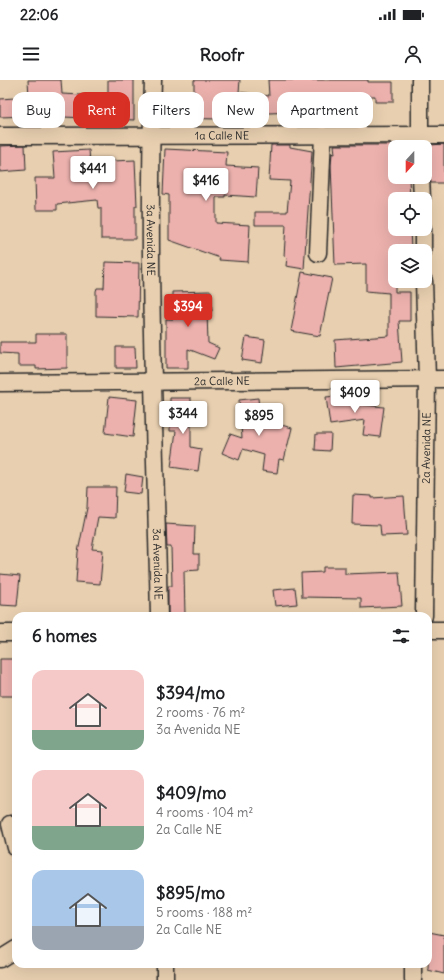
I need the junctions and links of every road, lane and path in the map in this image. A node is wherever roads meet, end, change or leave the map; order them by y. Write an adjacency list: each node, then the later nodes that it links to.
1 (153, 80): 6 (street, 3a Avenida NE)
2 (420, 80): 8 (street)
3 (323, 135): 6 (street, 1a Calle NE); 7 (street, 1a Calle NE); 10 (street)
4 (444, 135): 9 (street, 1a Calle NE)
5 (0, 136): 6 (street, 1a Calle NE)
6 (151, 136): 14 (street, 3a Avenida NE)
7 (404, 140)
8 (420, 140)
9 (424, 140)
10 (318, 252)
11 (424, 288): 12 (street, 2a Avenida NE)
12 (427, 379): 13 (street, 2a Calle NE); 14 (street, 2a Calle NE); 17 (street, 2a Avenida NE)
13 (444, 379)
14 (153, 380): 15 (street, 2a Calle NE); 16 (street, 3a Avenida NE)
15 (0, 383)
16 (159, 612)
17 (424, 612)
18 (432, 630): 19 (street)
19 (444, 630)
20 (0, 632): 21 (street)
21 (12, 633)
22 (12, 824): 23 (street)
23 (12, 832)
24 (12, 952): 25 (street)
25 (0, 959)
26 (165, 968): 28 (street)
27 (413, 968): 29 (street)
28 (165, 980)
29 (413, 980)

